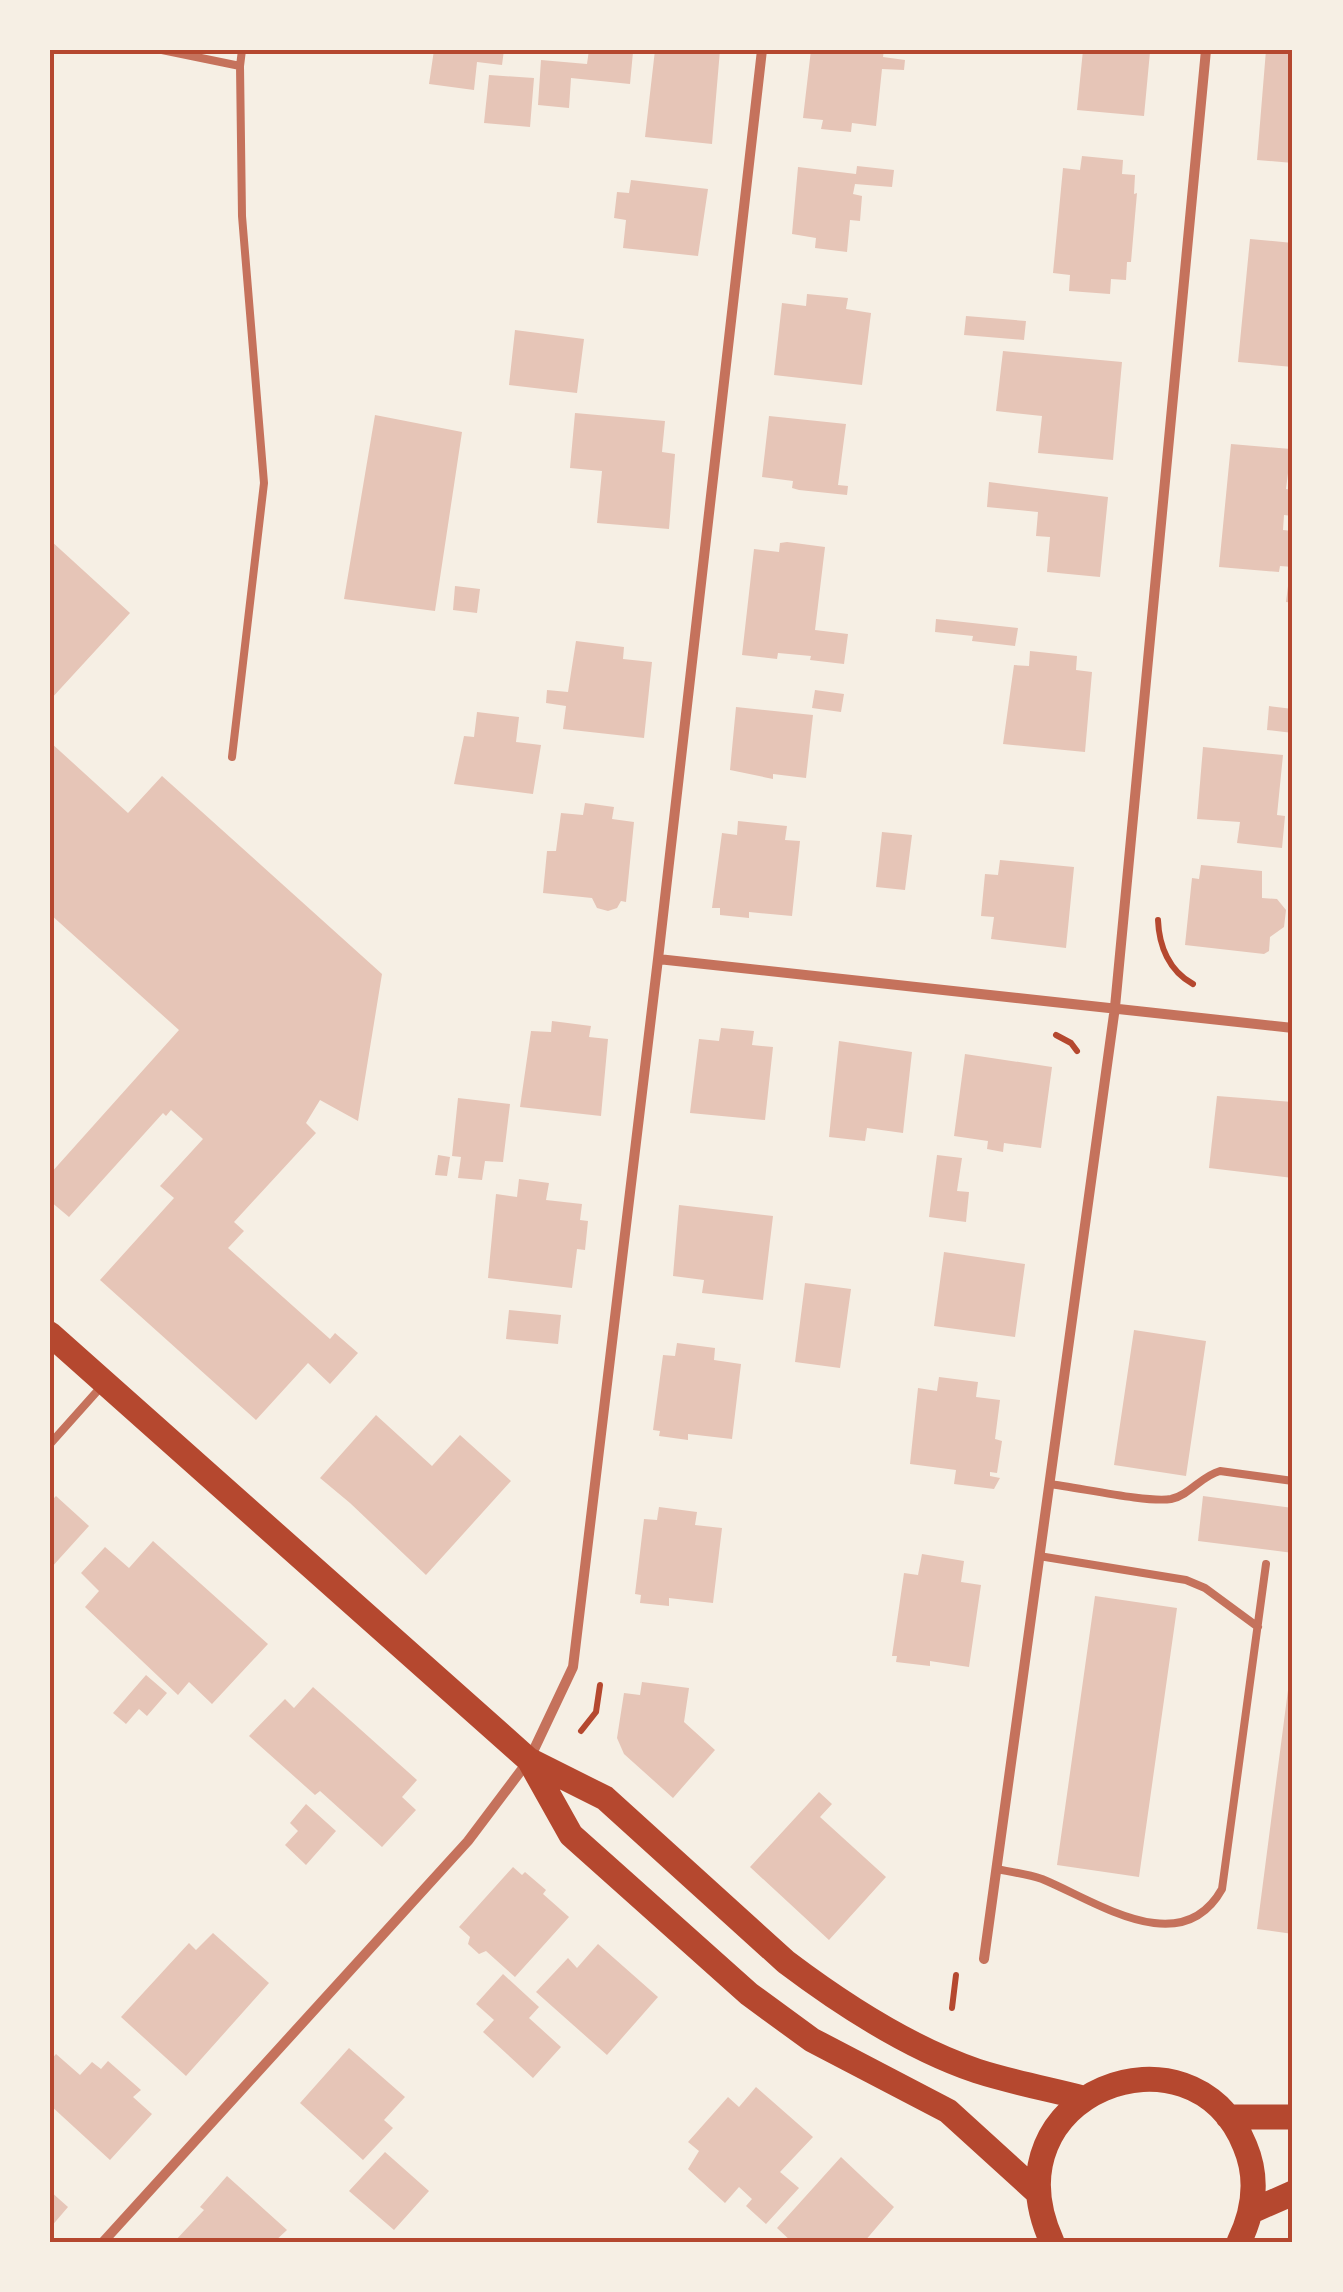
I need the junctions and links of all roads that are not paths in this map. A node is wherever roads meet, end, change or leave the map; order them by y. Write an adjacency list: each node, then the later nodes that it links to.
1 (162, 50): 5 (lane)
2 (242, 50): 5 (lane)
3 (762, 50): 7 (street)
4 (1206, 50): 8 (street)
5 (240, 66): 6 (lane)
6 (232, 757)
7 (658, 959): 8 (street); 18 (street)
8 (1115, 1007): 9 (street); 14 (street)
9 (1293, 1028)
10 (50, 1334): 11 (main road)
11 (104, 1384): 12 (lane); 18 (main road)
12 (50, 1444)
13 (1293, 1481): 14 (lane)
14 (1050, 1484): 15 (street)
15 (1040, 1556): 17 (lane); 19 (street)
16 (1266, 1564): 17 (lane)
17 (1258, 1627): 19 (lane)
18 (529, 1760): 21 (main road); 24 (main road); 27 (street)
19 (996, 1869): 20 (street)
20 (984, 1959)
21 (1083, 2098): 22 (main road); 24 (main road)
22 (1228, 2117): 23 (main road); 26 (main road)
23 (1293, 2117)
24 (1037, 2192): 28 (main road)
25 (1293, 2193): 26 (main road)
26 (1252, 2211): 29 (main road)
27 (103, 2242)
28 (1052, 2242)
29 (1239, 2242)

